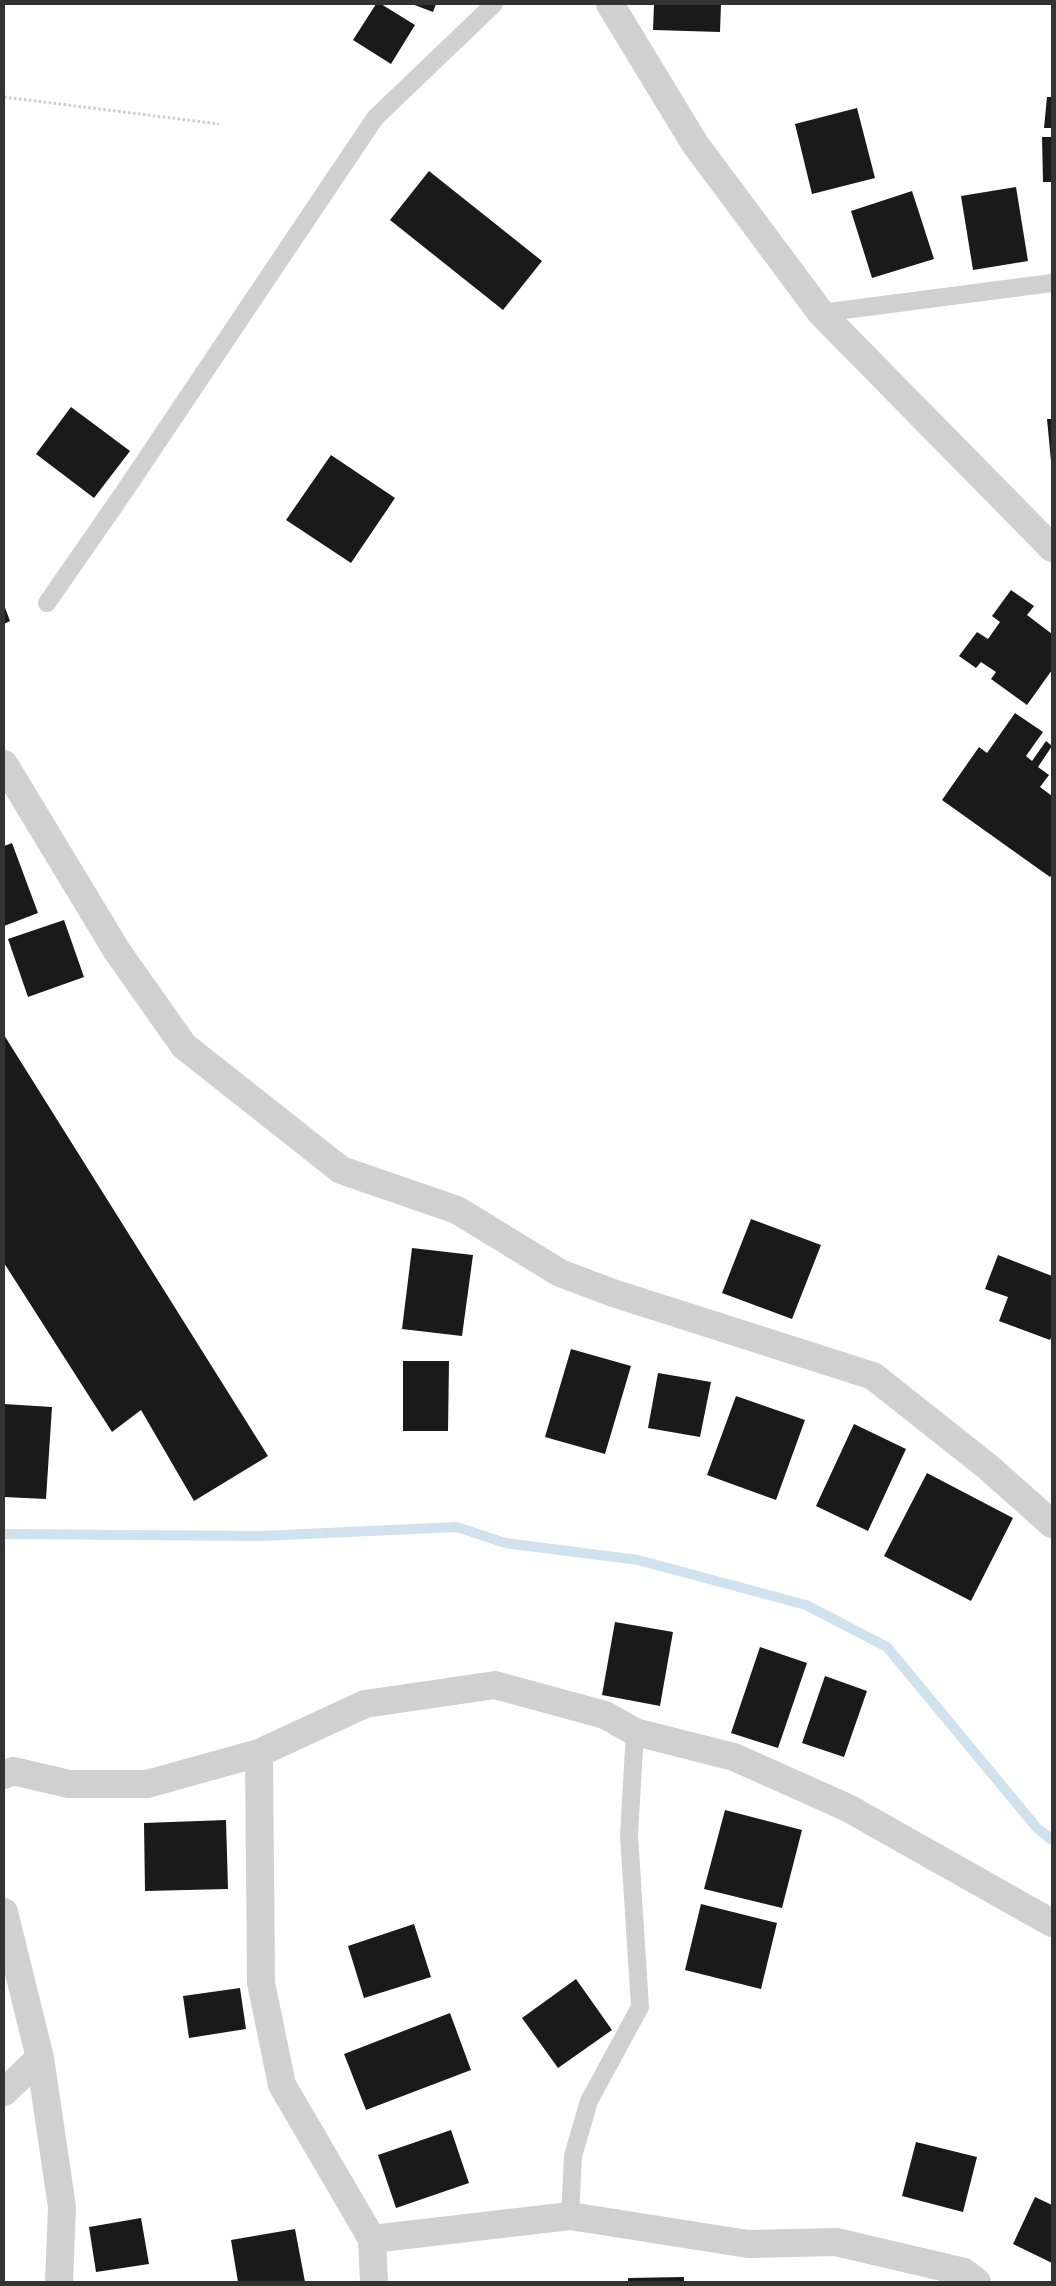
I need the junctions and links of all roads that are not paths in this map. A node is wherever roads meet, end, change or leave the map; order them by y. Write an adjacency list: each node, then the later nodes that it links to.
1 (494, 4): 6 (lane)
2 (610, 4): 4 (street)
3 (1052, 283): 4 (lane)
4 (821, 313): 5 (street)
5 (1052, 548)
6 (47, 603)
7 (4, 764): 8 (street)
8 (1052, 1524)
9 (635, 1732): 10 (street); 13 (street); 16 (lane)
10 (260, 1752): 11 (street); 17 (street)
11 (4, 1775)
12 (4, 1912): 14 (street)
13 (1052, 1923)
14 (40, 2058): 15 (street); 18 (street)
15 (4, 2092)
16 (570, 2216): 17 (street); 20 (street)
17 (372, 2238): 19 (street)
18 (58, 2282)
19 (374, 2282)
20 (977, 2282)

